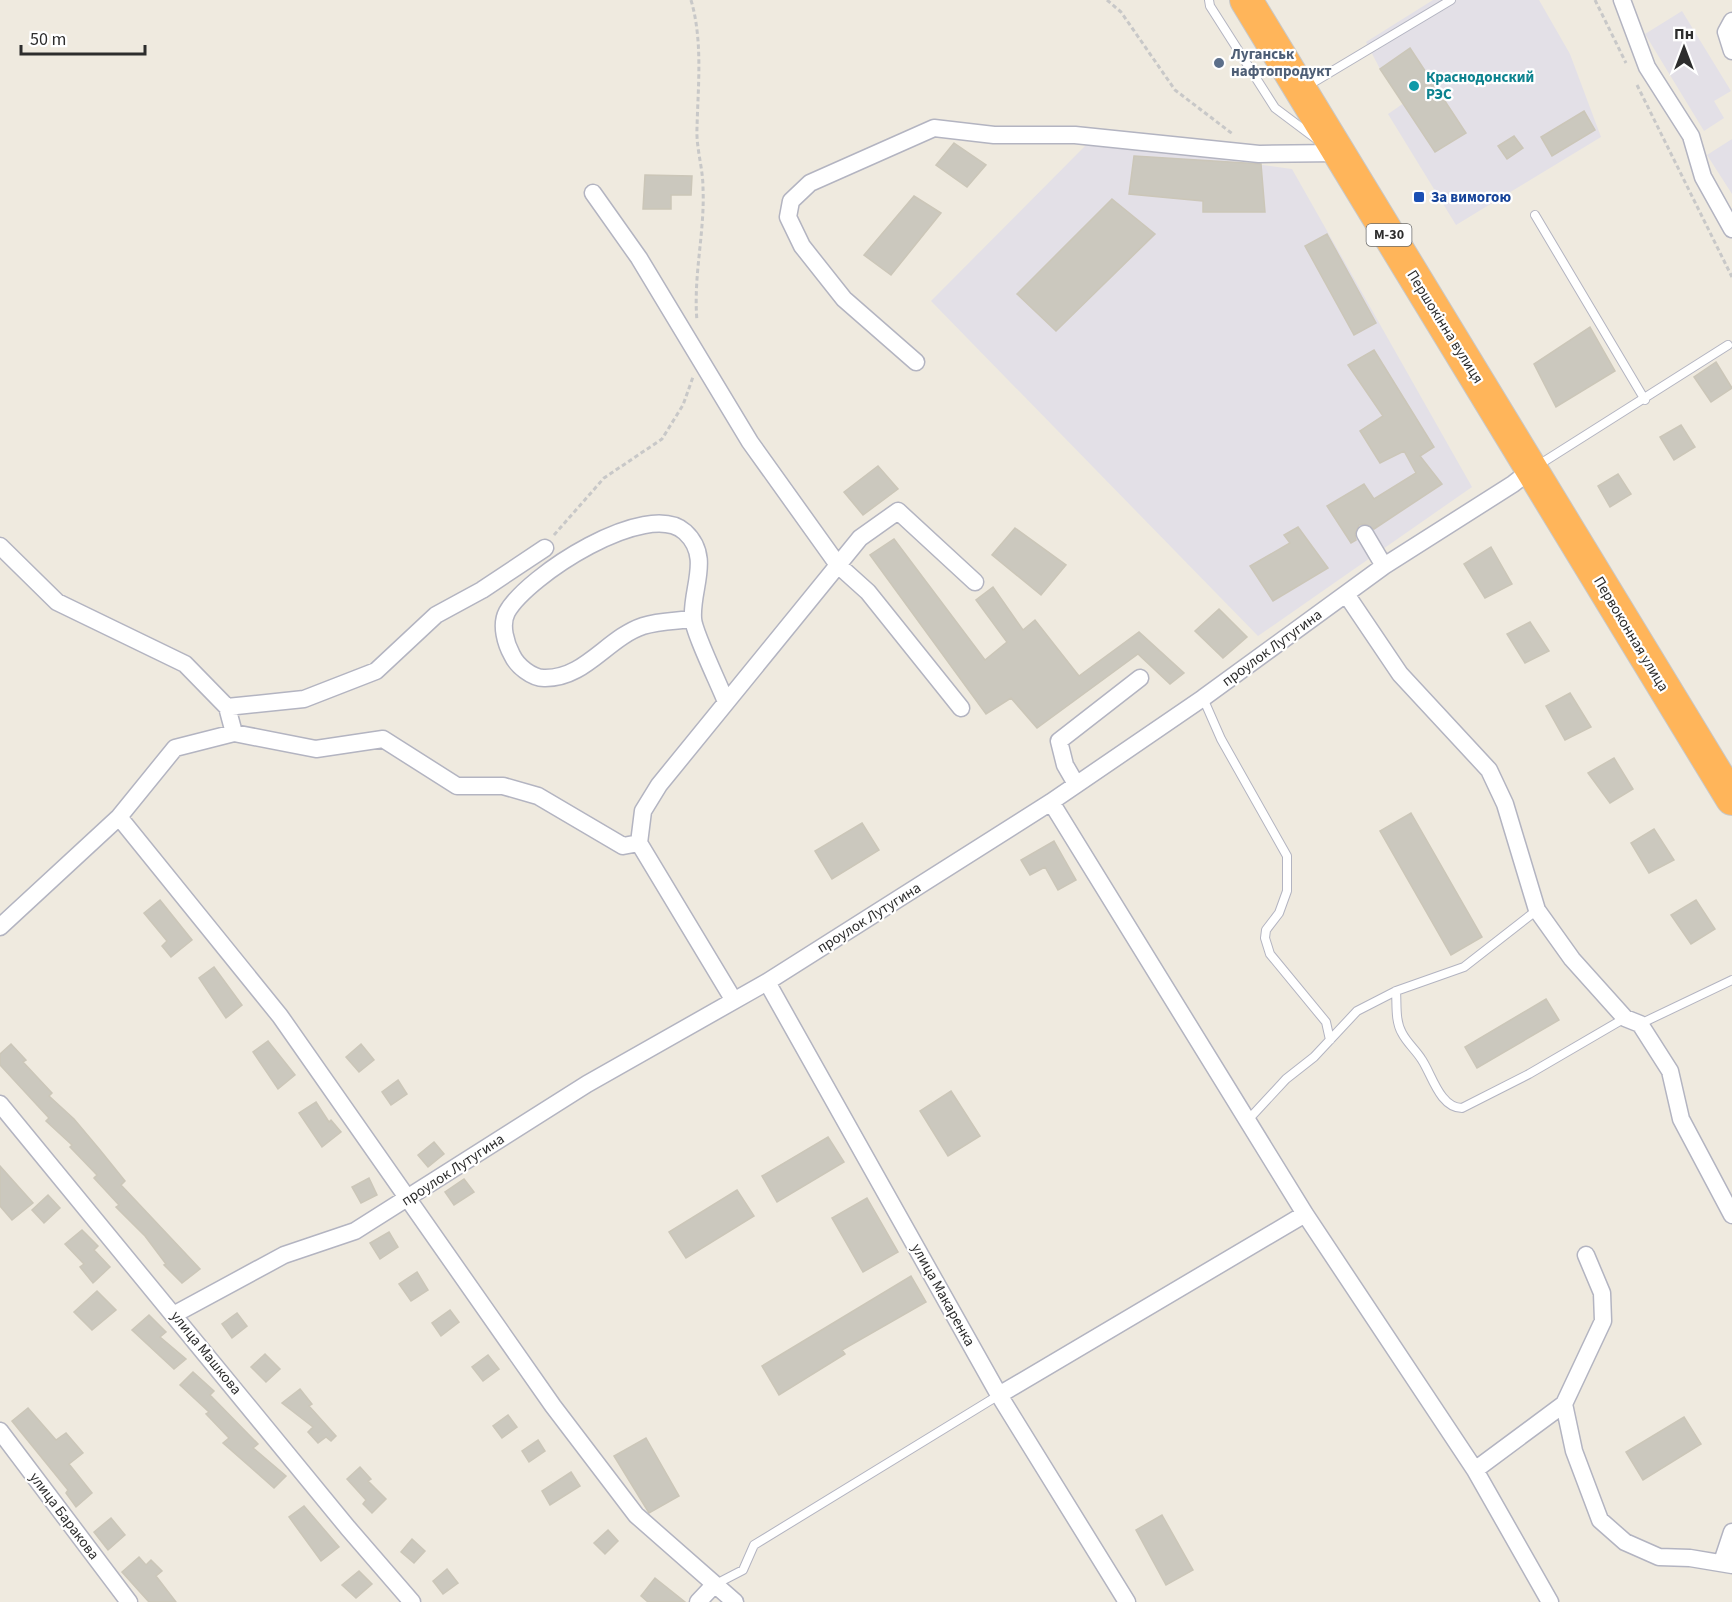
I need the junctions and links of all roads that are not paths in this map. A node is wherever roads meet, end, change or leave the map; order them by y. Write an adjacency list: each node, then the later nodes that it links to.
1 (1209, 0): 8 (lane)
2 (1246, 0): 7 (highway, Першокінна вулиця / М-30)
3 (1451, 0): 7 (lane)
4 (1622, 0): 11 (street)
5 (1732, 21): 6 (street)
6 (1732, 51)
7 (1302, 90): 8 (highway, Першокінна вулиця / М-30)
8 (1339, 153): 13 (street); 15 (highway, Першокінна вулиця / М-30)
9 (593, 193): 19 (street)
10 (1535, 215): 14 (lane)
11 (1732, 229)
12 (1728, 345): 14 (lane)
13 (916, 362)
14 (1644, 400): 15 (lane)
15 (1532, 469): 20 (street, проулок Лутугина); 31 (highway, Первоконная улица / М-30)
16 (1365, 534): 20 (street)
17 (0, 546): 27 (street)
18 (545, 548): 27 (street)
19 (838, 565): 21 (street); 26 (street); 28 (street)
20 (1384, 566): 22 (street, проулок Лутугина)
21 (975, 582)
22 (1346, 594): 25 (street, проулок Лутугина); 35 (street)
23 (693, 619): 23 (street); 26 (street)
24 (1140, 678): 30 (street)
25 (1203, 698): 30 (street, проулок Лутугина); 42 (lane)
26 (726, 702): 34 (street)
27 (227, 707): 29 (street)
28 (961, 708)
29 (234, 733): 33 (street); 34 (street)
30 (1076, 784): 32 (street, проулок Лутугина)
31 (1732, 800)
32 (1051, 802): 38 (street, проулок Лутугина); 44 (street)
33 (119, 817): 36 (street); 45 (street)
34 (639, 843): 40 (street)
35 (1537, 910): 39 (lane); 41 (street)
36 (0, 927)
37 (1732, 980): 41 (lane)
38 (767, 982): 40 (street, проулок Лутугина); 50 (street, улица Макаренка)
39 (1396, 991): 41 (lane); 42 (lane)
40 (733, 999): 45 (street, проулок Лутугина)
41 (1632, 1021): 47 (street)
42 (1329, 1040): 44 (lane)
43 (0, 1104): 49 (street, улица Машкова)
44 (1248, 1120): 46 (street)
45 (408, 1200): 49 (street, проулок Лутугина); 56 (street)
46 (1305, 1214): 50 (street); 53 (street)
47 (1732, 1215)
48 (1586, 1255): 51 (street)
49 (175, 1314): 58 (street, улица Машкова)
50 (999, 1395): 56 (lane); 61 (street, улица Макаренка)
51 (1564, 1404): 53 (street); 55 (street)
52 (0, 1431): 57 (street, улица Баракова)
53 (1475, 1470): 62 (street)
54 (1732, 1532): 55 (street)
55 (1727, 1563)
56 (714, 1585): 59 (street); 60 (street)
57 (129, 1602)
58 (412, 1602)
59 (698, 1602)
60 (735, 1602)
61 (1127, 1602)
62 (1550, 1602)

